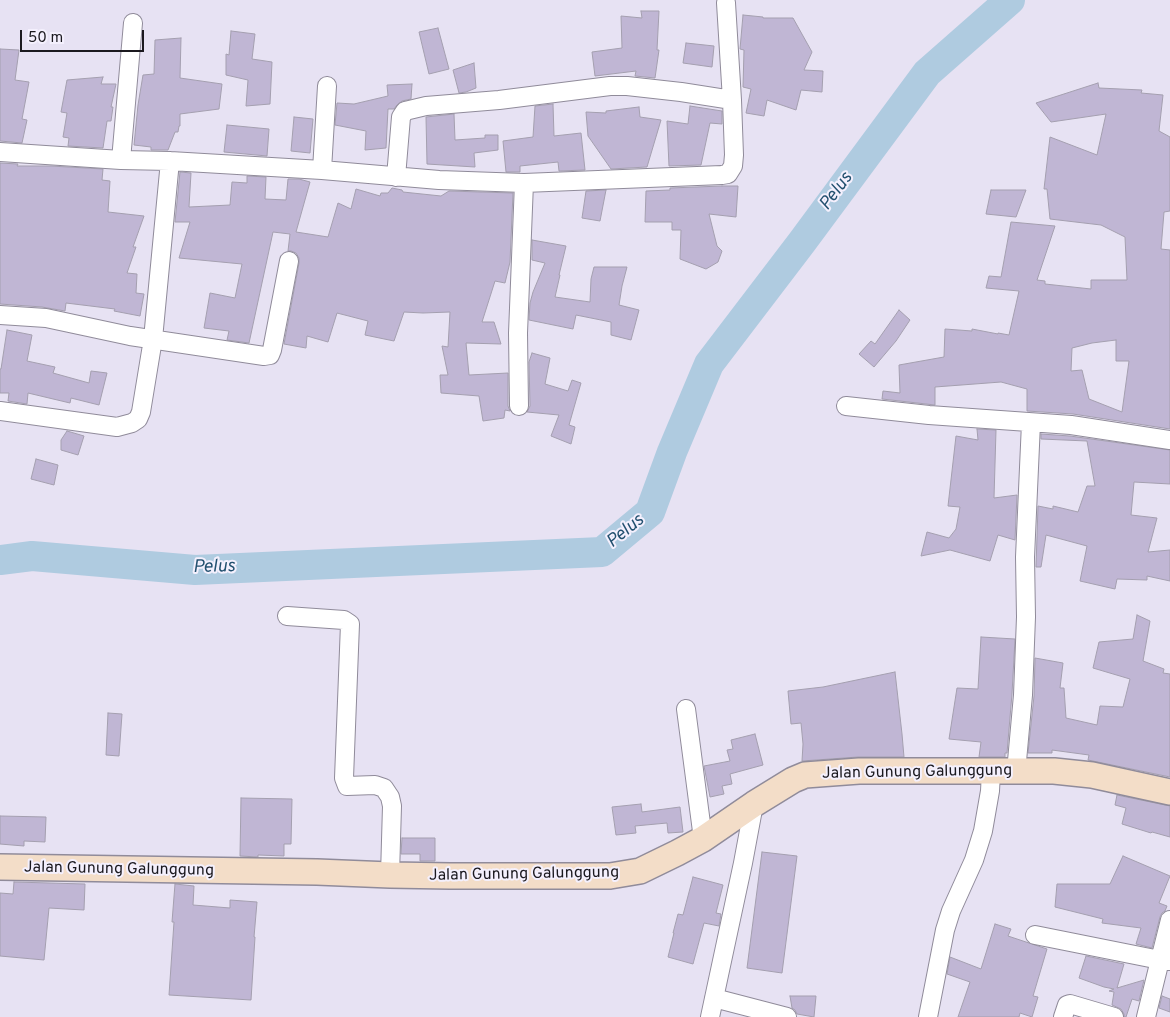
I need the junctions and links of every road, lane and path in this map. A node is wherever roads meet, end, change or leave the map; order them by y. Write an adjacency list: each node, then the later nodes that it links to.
1 (726, 3): 4 (street)
2 (133, 22): 6 (street)
3 (327, 86): 8 (street)
4 (732, 100): 9 (street); 10 (street)
5 (0, 152): 6 (street)
6 (121, 160): 7 (street)
7 (170, 161): 8 (street); 13 (street)
8 (322, 170): 9 (street)
9 (396, 177): 10 (street)
10 (524, 182): 14 (street)
11 (289, 262): 13 (street)
12 (0, 315): 13 (street)
13 (153, 340): 16 (street)
14 (519, 406)
15 (846, 406): 17 (street)
16 (0, 411)
17 (1032, 423): 18 (street); 22 (street)
18 (1170, 440)
19 (287, 616): 27 (street)
20 (686, 708): 25 (street)
21 (991, 772): 22 (street, Jalan Gunung Galunggung); 24 (street, Jalan Gunung Galunggung); 34 (street)
22 (1016, 772): 23 (street, Jalan Gunung Galunggung)
23 (1170, 792)
24 (754, 804): 25 (street, Jalan Gunung Galunggung); 31 (street)
25 (702, 839): 27 (street, Jalan Gunung Galunggung)
26 (0, 868): 27 (street, Jalan Gunung Galunggung)
27 (390, 875)
28 (1170, 920): 30 (street)
29 (1035, 935): 30 (street)
30 (1165, 960): 37 (street)
31 (714, 998): 32 (street); 33 (street)
32 (710, 1017)
33 (787, 1017)
34 (928, 1017)
35 (1063, 1017): 36 (street)
36 (1114, 1017)
37 (1146, 1017)

